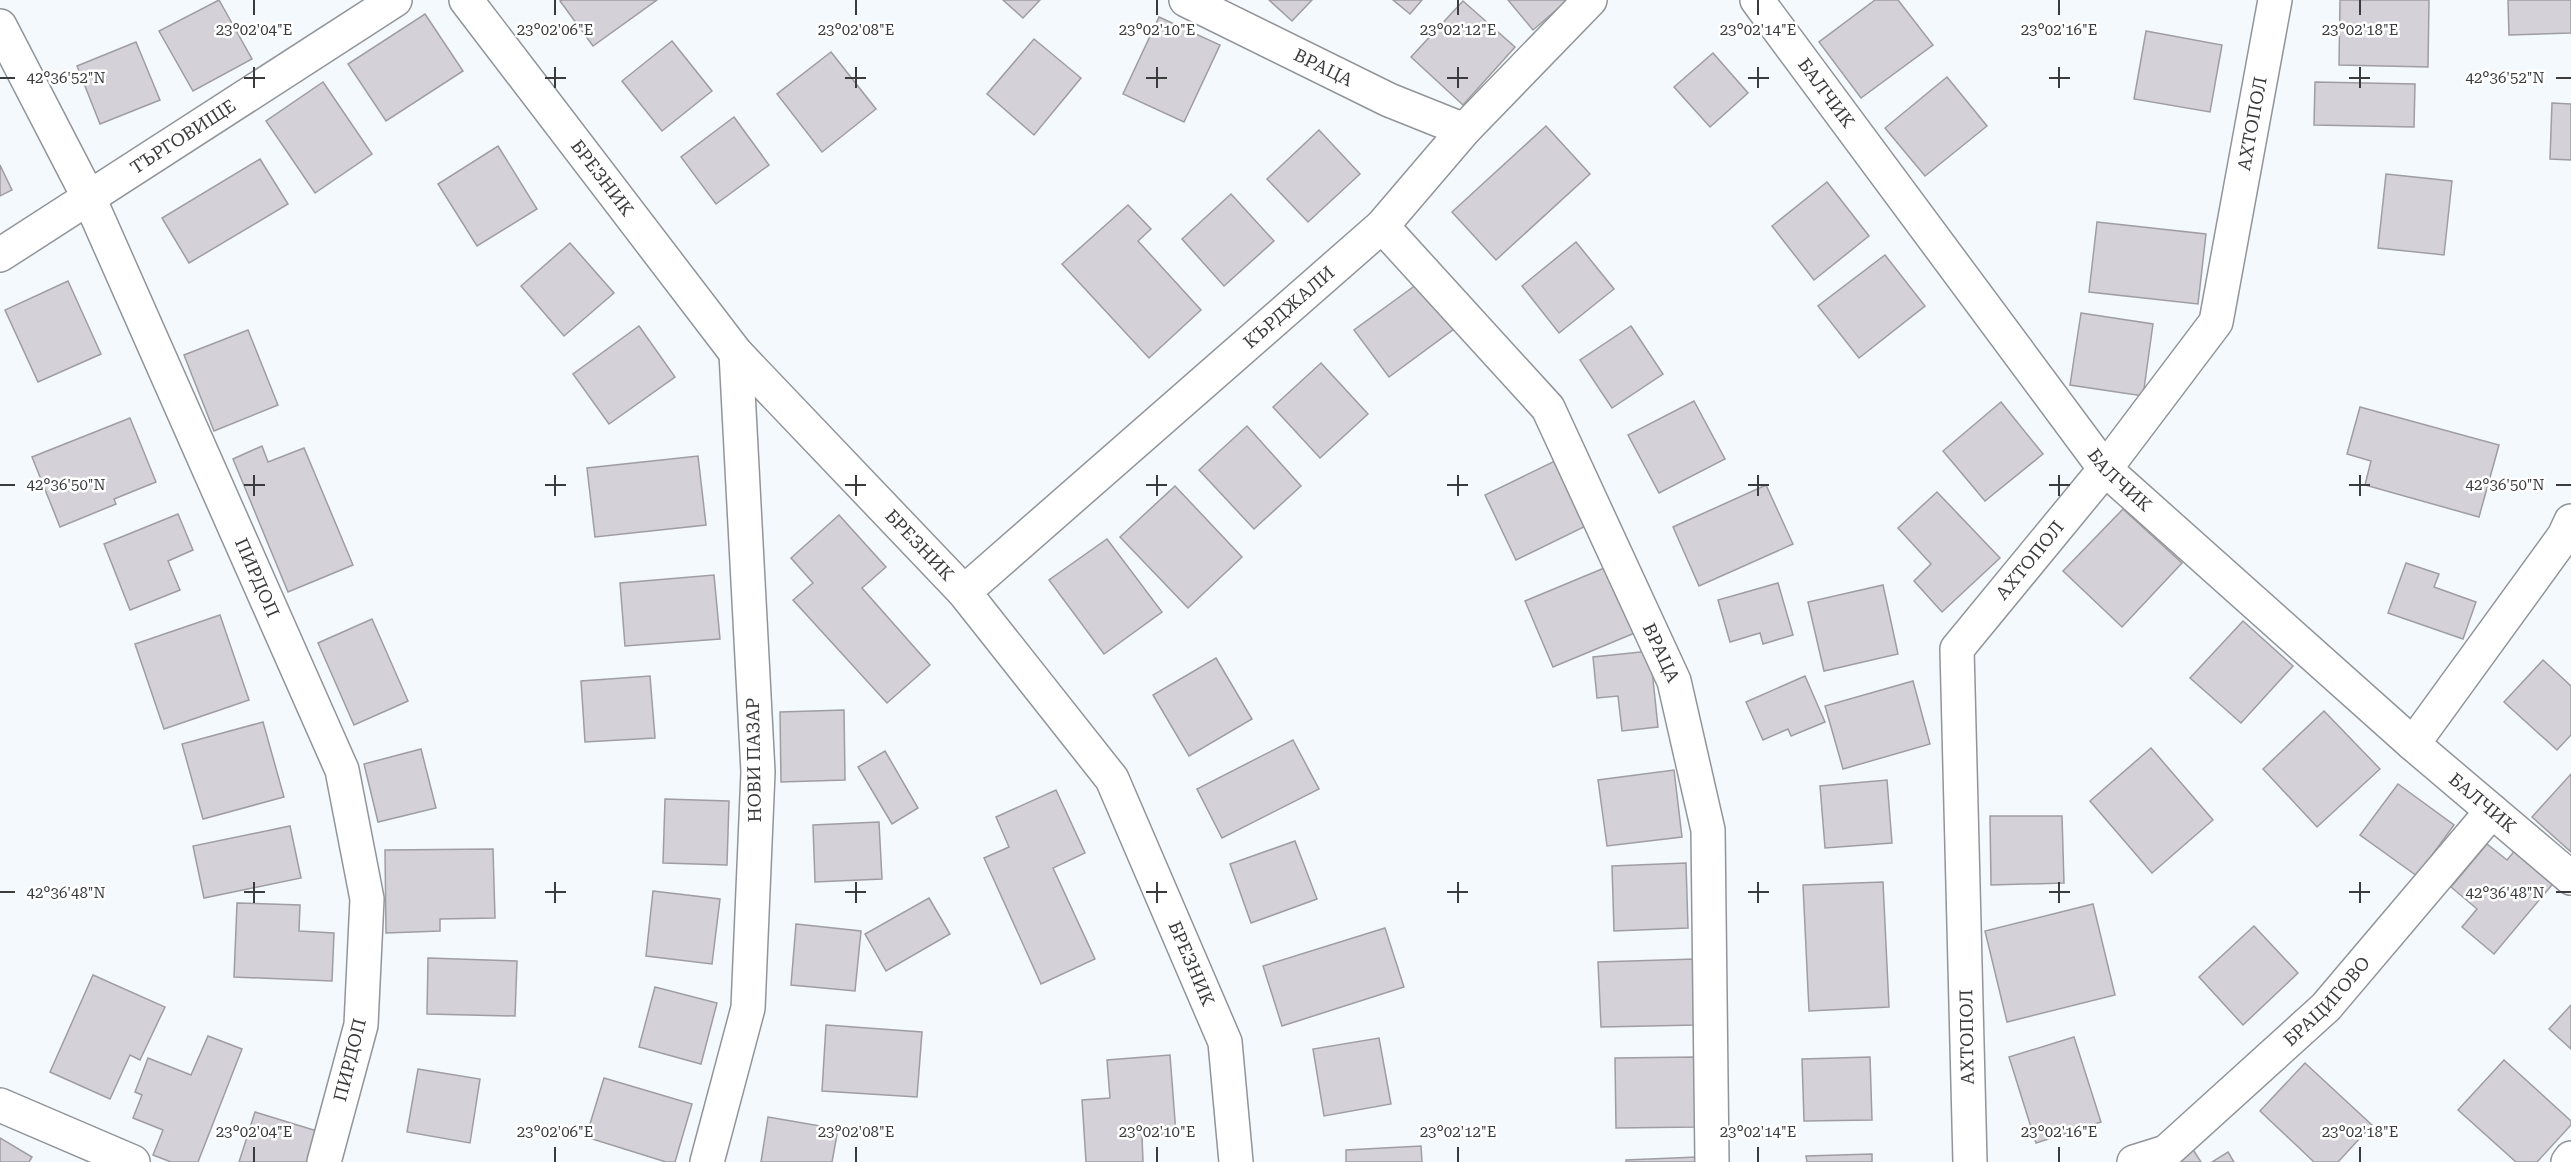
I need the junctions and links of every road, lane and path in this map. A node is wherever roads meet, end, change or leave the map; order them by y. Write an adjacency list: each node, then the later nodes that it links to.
1 (395, 0): 9 (street, ТЪРГОВИЩЕ)
2 (466, 0): 12 (street, БРЕЗНИК)
3 (1186, 0): 8 (street, ВРАЦА)
4 (1590, 0): 8 (street, КЪРДЖАЛИ)
5 (1757, 0): 13 (street, БАЛЧИК)
6 (2275, 0): 13 (street, АХТОПОЛ)
7 (0, 26): 9 (street, ПИРДОП)
8 (1464, 130): 10 (street, КЪРДЖАЛИ)
9 (89, 198): 11 (street, ТЪРГОВИЩЕ); 21 (street, ПИРДОП)
10 (1382, 226): 15 (street, КЪРДЖАЛИ); 24 (street, ВРАЦА)
11 (0, 255)
12 (736, 353): 15 (street, БРЕЗНИК); 22 (street, НОВИ ПАЗАР)
13 (2105, 469): 16 (street, БАЛЧИК); 25 (street, АХТОПОЛ)
14 (2571, 521): 16 (street)
15 (964, 592): 23 (street, БРЕЗНИК)
16 (2413, 744): 17 (street, БАЛЧИК)
17 (2492, 810): 18 (street, БАЛЧИК); 26 (street, БРАЦИГОВО)
18 (2571, 878)
19 (0, 1105): 20 (street)
20 (133, 1162)
21 (324, 1162)
22 (707, 1162)
23 (1236, 1162)
24 (1712, 1162)
25 (1970, 1162)
26 (2134, 1162)

